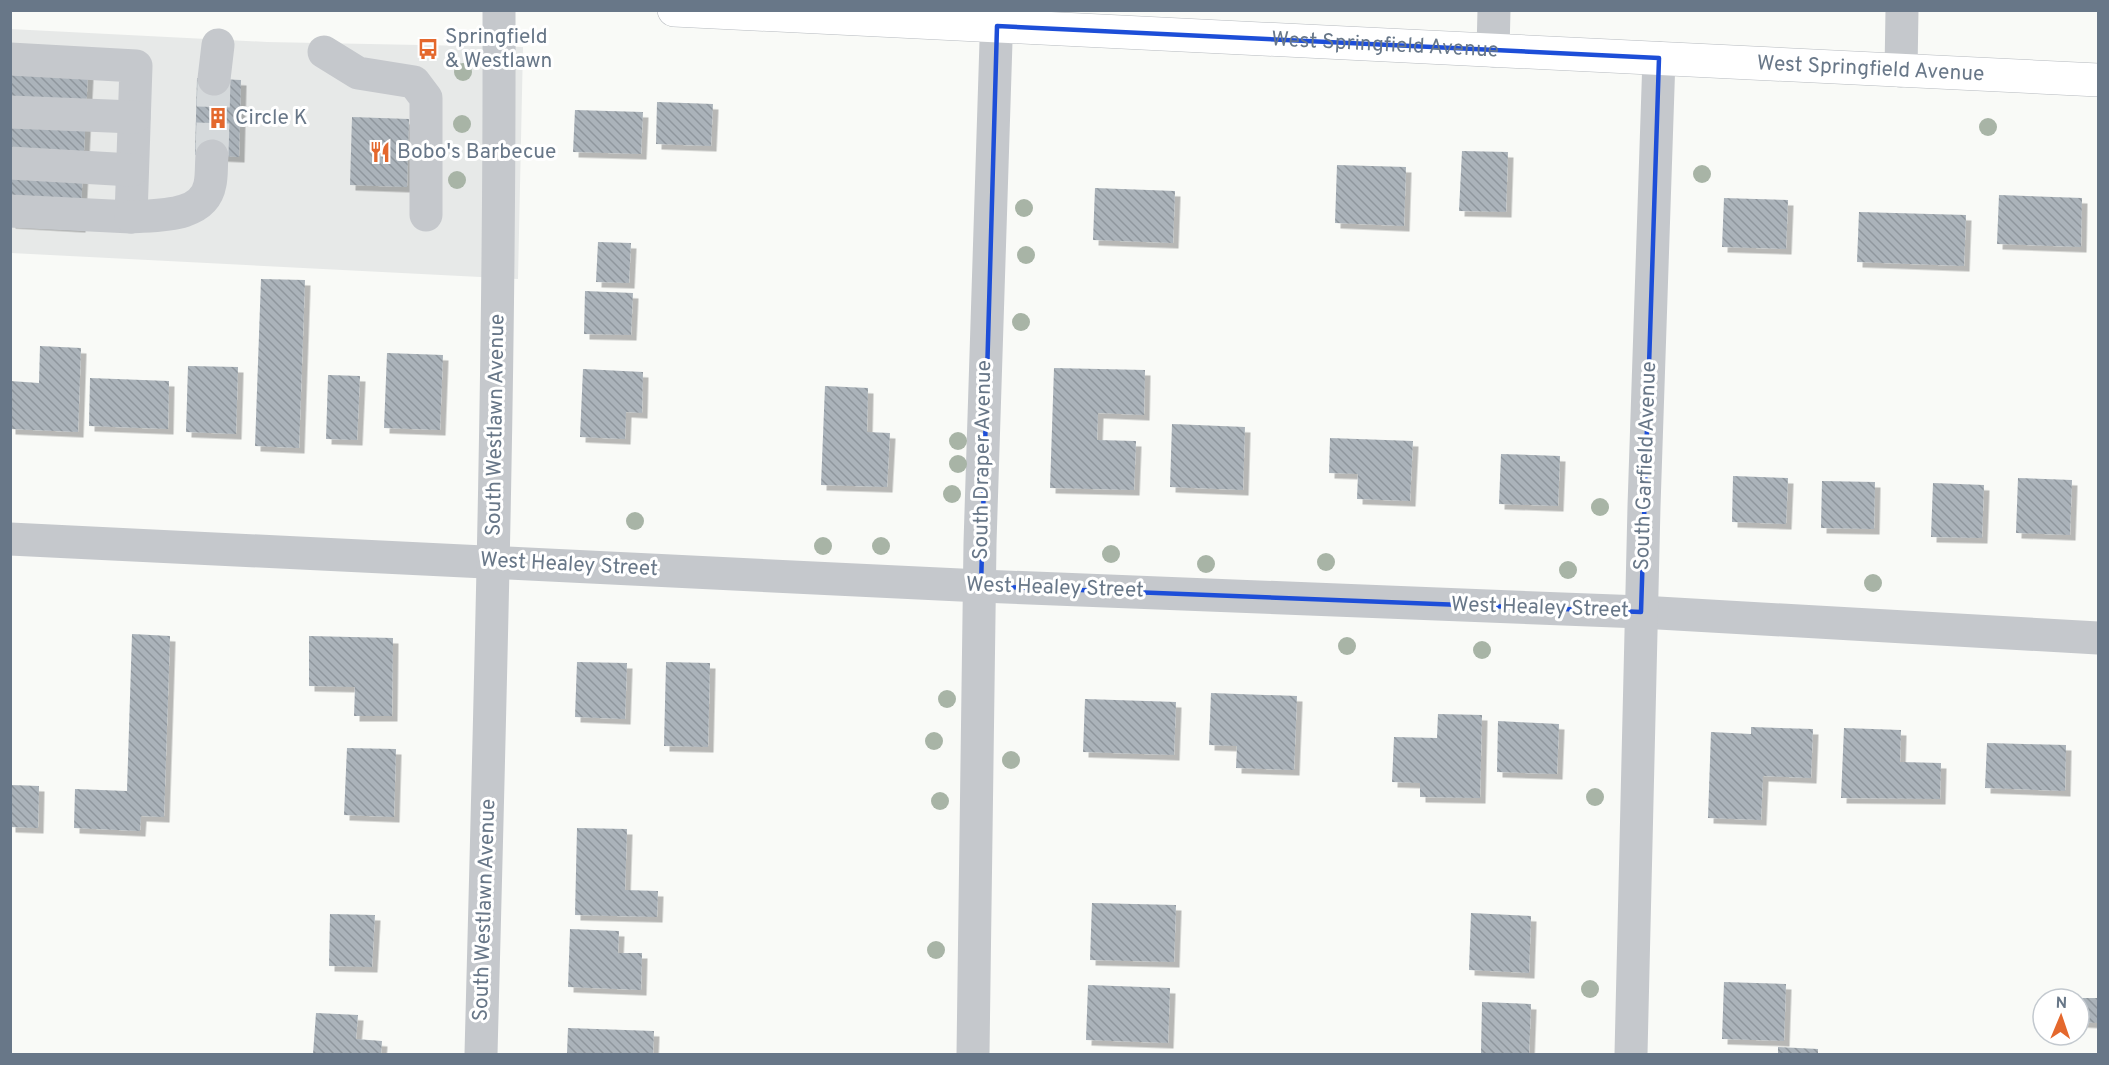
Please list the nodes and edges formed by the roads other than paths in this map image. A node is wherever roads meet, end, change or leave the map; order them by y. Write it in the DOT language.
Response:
graph roads {
  1 [pos="499,10"];
  2 [pos="674,10"];
  3 [pos="1494,10"];
  4 [pos="1902,10"];
  5 [pos="997,18"];
  6 [pos="219,45"];
  7 [pos="1493,51"];
  8 [pos="324,52"];
  9 [pos="1659,58"];
  10 [pos="10,59"];
  11 [pos="1901,71"];
  12 [pos="214,79"];
  13 [pos="2098,80"];
  14 [pos="10,112"];
  15 [pos="134,117"];
  16 [pos="212,156"];
  17 [pos="10,163"];
  18 [pos="132,170"];
  19 [pos="10,211"];
  20 [pos="426,215"];
  21 [pos="131,217"];
  22 [pos="10,539"];
  23 [pos="494,561"];
  24 [pos="981,586"];
  25 [pos="1641,612"];
  26 [pos="2098,638"];
  27 [pos="481,1054"];
  28 [pos="973,1054"];
  29 [pos="1631,1054"];
  1 -- 23 [label="street, South Westlawn Avenue"];
  2 -- 5 [label="main road, West Springfield Avenue"];
  3 -- 7 [label="street"];
  4 -- 11 [label="street"];
  5 -- 7 [label="main road, West Springfield Avenue"];
  5 -- 24 [label="street, South Draper Avenue"];
  6 -- 12 [label="street"];
  7 -- 9 [label="main road, West Springfield Avenue"];
  8 -- 20 [label="street"];
  9 -- 11 [label="main road, West Springfield Avenue"];
  9 -- 25 [label="street, South Garfield Avenue"];
  10 -- 15 [label="street"];
  11 -- 13 [label="main road, West Springfield Avenue"];
  14 -- 15 [label="street"];
  15 -- 18 [label="street"];
  16 -- 21 [label="street"];
  17 -- 18 [label="street"];
  18 -- 21 [label="street"];
  19 -- 21 [label="street"];
  22 -- 23 [label="street, West Healey Street"];
  23 -- 24 [label="street, West Healey Street"];
  23 -- 27 [label="street, South Westlawn Avenue"];
  24 -- 25 [label="street, West Healey Street"];
  24 -- 28 [label="street, South Draper Avenue"];
  25 -- 26 [label="street, West Healey Street"];
  25 -- 29 [label="street, South Garfield Avenue"];
}
